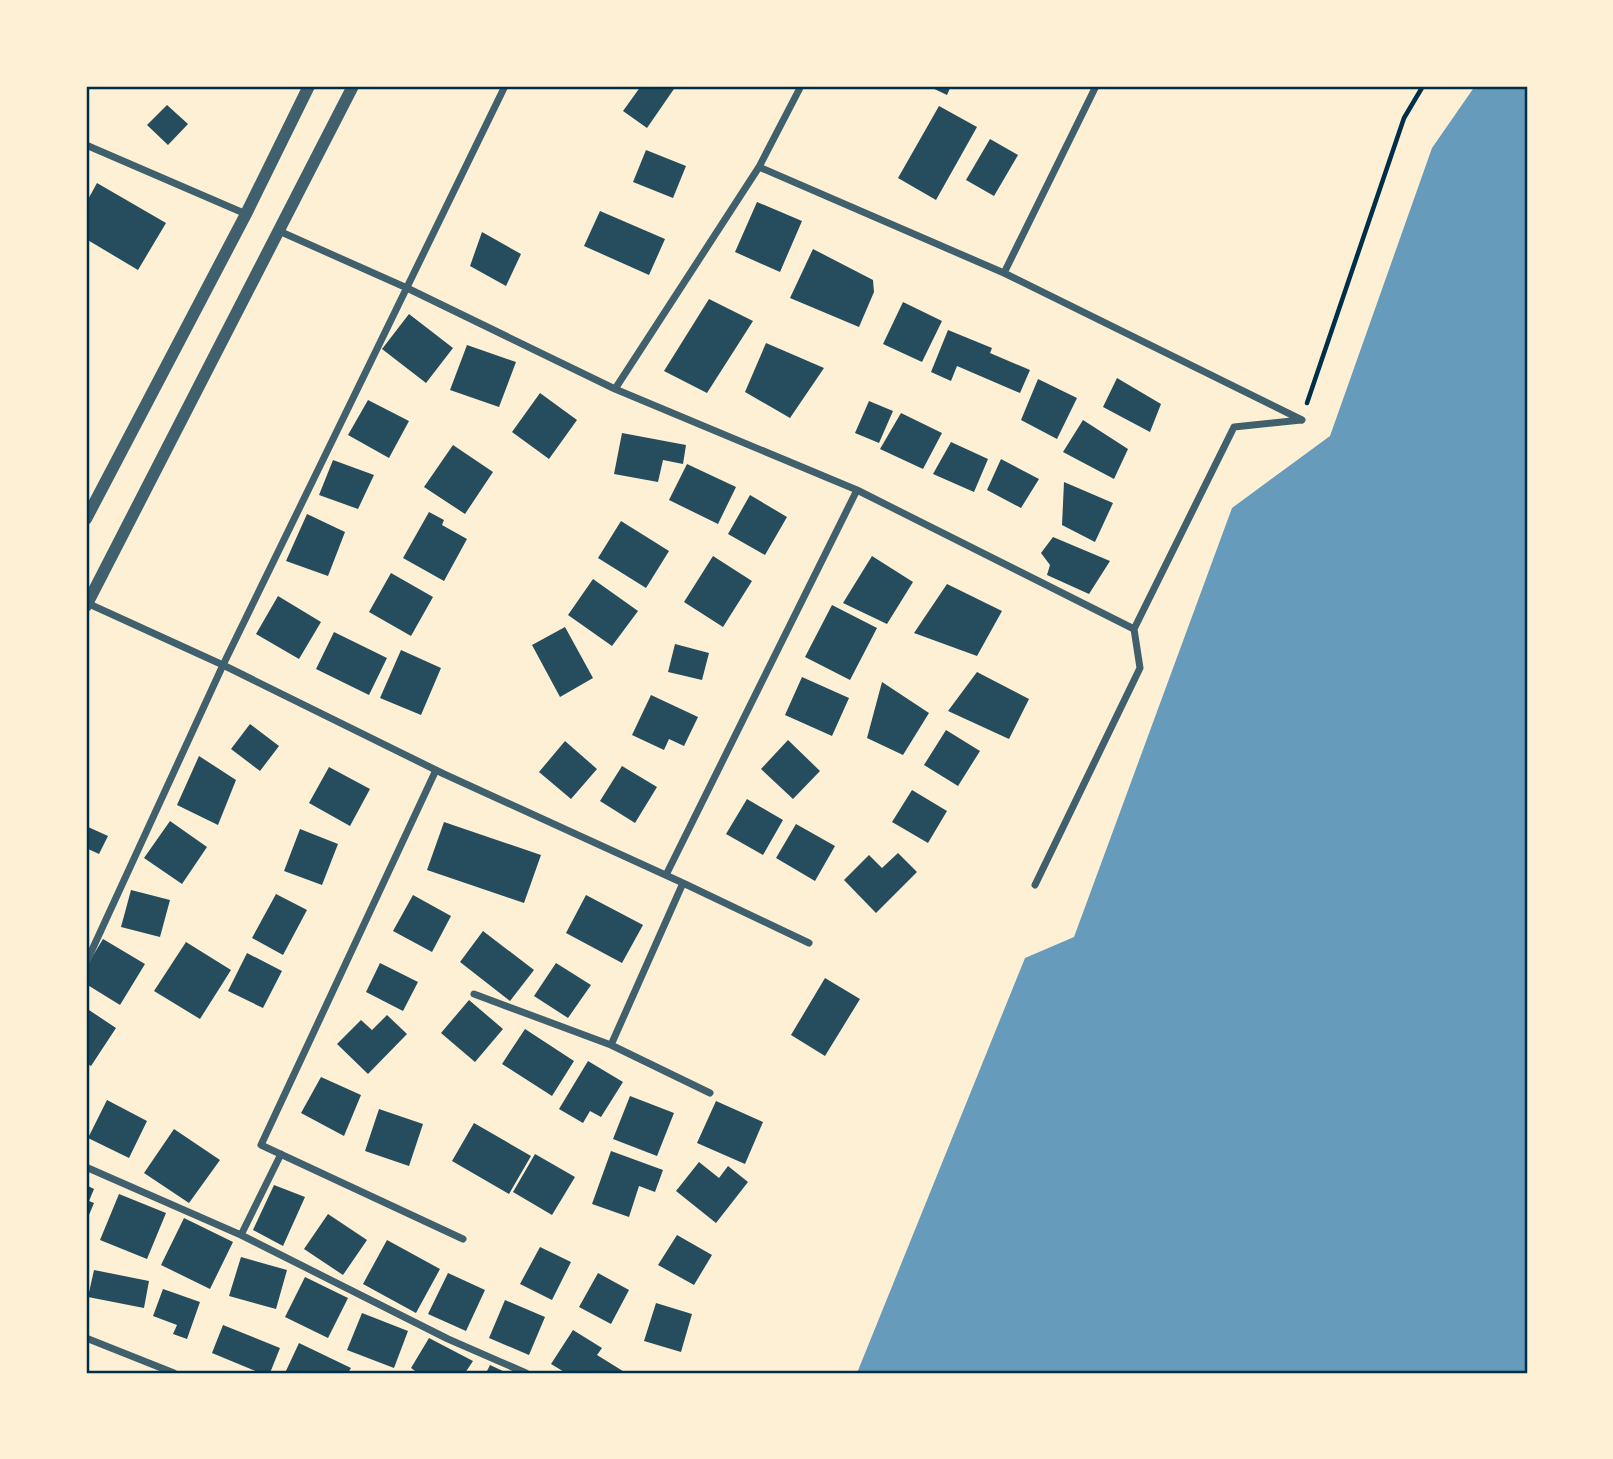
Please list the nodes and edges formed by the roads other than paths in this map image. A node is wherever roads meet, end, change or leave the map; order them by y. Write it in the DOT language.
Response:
graph roads {
  1 [pos="309,86"];
  2 [pos="352,86"];
  3 [pos="505,86"];
  4 [pos="802,86"];
  5 [pos="1096,86"];
  6 [pos="86,145"];
  7 [pos="759,167"];
  8 [pos="246,215"];
  9 [pos="279,231"];
  10 [pos="1004,273"];
  11 [pos="407,288"];
  12 [pos="615,389"];
  13 [pos="857,490"];
  14 [pos="86,519"];
  15 [pos="87,605"];
  16 [pos="1134,629"];
  17 [pos="223,665"];
  18 [pos="436,770"];
  19 [pos="666,875"];
  20 [pos="683,883"];
  21 [pos="1035,885"];
  22 [pos="809,943"];
  23 [pos="86,963"];
  24 [pos="474,994"];
  25 [pos="611,1045"];
  26 [pos="710,1093"];
  27 [pos="281,1154"];
  28 [pos="88,1168"];
  29 [pos="241,1235"];
  30 [pos="463,1239"];
  31 [pos="86,1338"];
  32 [pos="174,1373"];
  33 [pos="526,1373"];
  1 -- 8 [label="street"];
  2 -- 9 [label="street"];
  3 -- 11 [label="street"];
  4 -- 7 [label="street"];
  5 -- 10 [label="street"];
  6 -- 8 [label="street"];
  7 -- 10 [label="street"];
  7 -- 12 [label="street"];
  8 -- 14 [label="street"];
  9 -- 11 [label="street"];
  9 -- 15 [label="street"];
  10 -- 16 [label="street"];
  11 -- 12 [label="street"];
  11 -- 17 [label="street"];
  12 -- 13 [label="street"];
  13 -- 16 [label="street"];
  13 -- 19 [label="street"];
  15 -- 17 [label="street"];
  16 -- 21 [label="street"];
  17 -- 18 [label="street"];
  17 -- 23 [label="street"];
  18 -- 19 [label="street"];
  18 -- 27 [label="street"];
  19 -- 20 [label="street"];
  20 -- 22 [label="street"];
  20 -- 25 [label="street"];
  24 -- 25 [label="street"];
  25 -- 26 [label="street"];
  27 -- 29 [label="street"];
  27 -- 30 [label="street"];
  28 -- 29 [label="street"];
  29 -- 33 [label="street"];
  31 -- 32 [label="street"];
}
